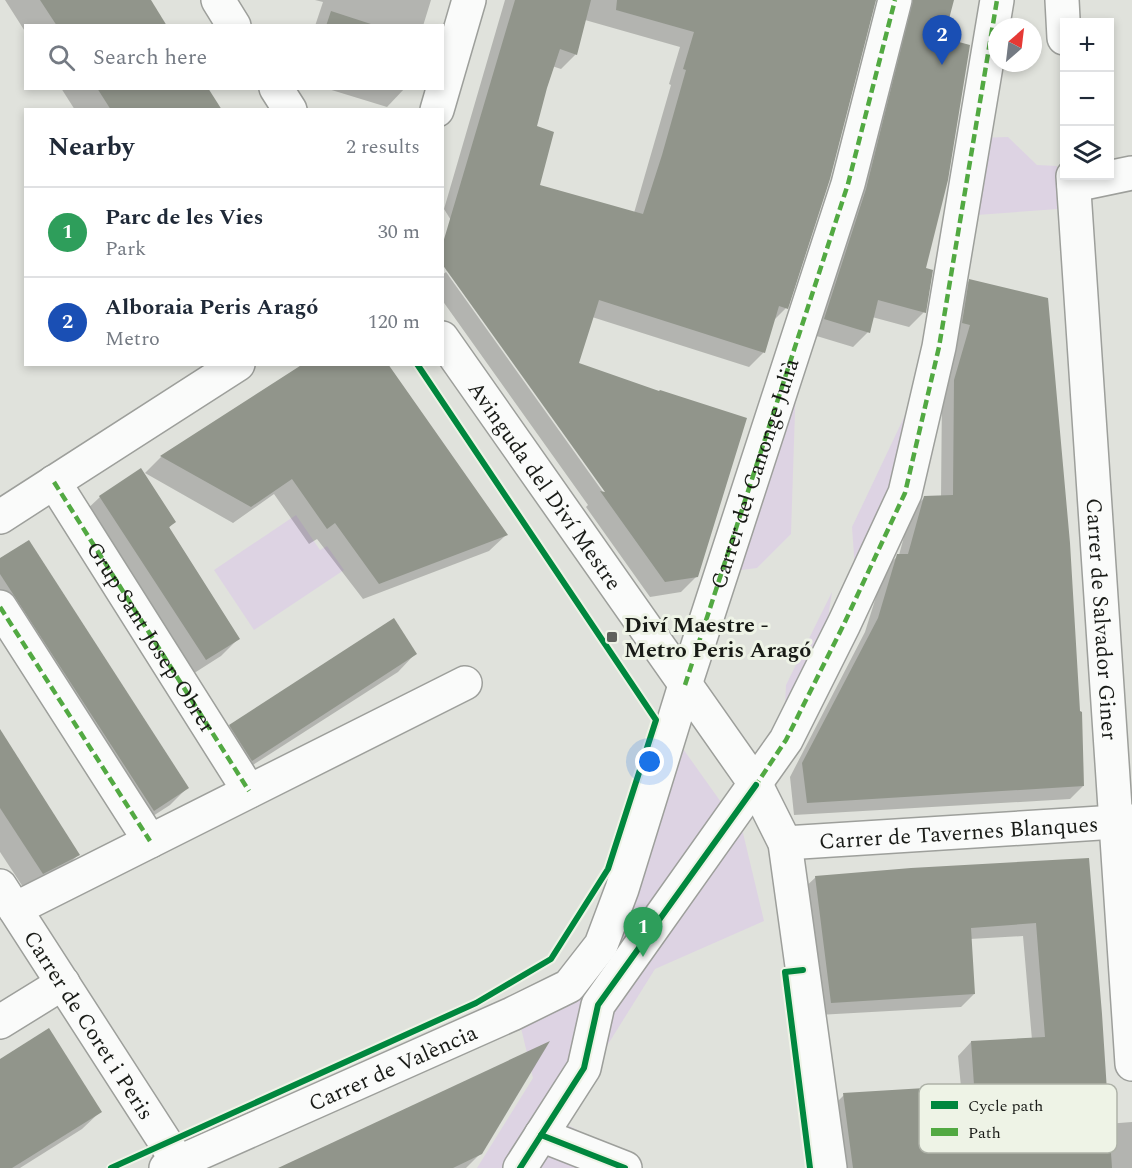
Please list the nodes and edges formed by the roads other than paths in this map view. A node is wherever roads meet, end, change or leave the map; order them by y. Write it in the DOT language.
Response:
graph roads {
  1 [pos="218,0"];
  2 [pos="469,0"];
  3 [pos="895,0"];
  4 [pos="996,0"];
  5 [pos="1062,0"];
  6 [pos="1063,18"];
  7 [pos="233,24"];
  8 [pos="444,86"];
  9 [pos="277,90"];
  10 [pos="443,90"];
  11 [pos="289,108"];
  12 [pos="438,108"];
  13 [pos="1132,173"];
  14 [pos="1114,175"];
  15 [pos="1074,180"];
  16 [pos="444,341"];
  17 [pos="235,366"];
  18 [pos="54,483"];
  19 [pos="0,518"];
  20 [pos="0,607"];
  21 [pos="465,682"];
  22 [pos="685,685"];
  23 [pos="756,785"];
  24 [pos="249,791"];
  25 [pos="1124,821"];
  26 [pos="150,841"];
  27 [pos="785,843"];
  28 [pos="7,898"];
  29 [pos="601,945"];
  30 [pos="63,983"];
  31 [pos="0,1022"];
  32 [pos="1132,1064"];
  33 [pos="541,1135"];
  34 [pos="172,1165"];
  35 [pos="520,1168"];
  36 [pos="625,1168"];
  37 [pos="830,1168"];
  1 -- 7 [label="street"];
  2 -- 8 [label="street"];
  3 -- 22 [label="street, Carrer del Canonge Julià"];
  4 -- 23 [label="street"];
  5 -- 6 [label="street"];
  9 -- 11 [label="street"];
  10 -- 12 [label="street"];
  13 -- 14 [label="street"];
  15 -- 25 [label="street, Carrer de Salvador Giner"];
  16 -- 22 [label="street, Avinguda del Diví Mestre"];
  17 -- 18 [label="street"];
  18 -- 19 [label="street"];
  18 -- 24 [label="street, Grup Sant Josep Obrer"];
  20 -- 26 [label="street"];
  21 -- 24 [label="street"];
  22 -- 23 [label="street, Avinguda del Diví Mestre"];
  22 -- 29 [label="street, Carrer del Canonge Julià"];
  23 -- 27 [label="street, Avinguda del Diví Mestre"];
  23 -- 33 [label="street"];
  24 -- 26 [label="street"];
  25 -- 27 [label="street, Carrer de Tavernes Blanques"];
  25 -- 32 [label="street, Carrer de Salvador Giner"];
  26 -- 28 [label="street"];
  27 -- 37 [label="street, Avinguda del Diví Mestre"];
  28 -- 30 [label="street, Carrer de Coret i Peris"];
  29 -- 34 [label="street, Carrer de València"];
  30 -- 31 [label="street"];
  30 -- 34 [label="street, Carrer de Coret i Peris"];
  33 -- 35 [label="street"];
  33 -- 36 [label="street"];
}
